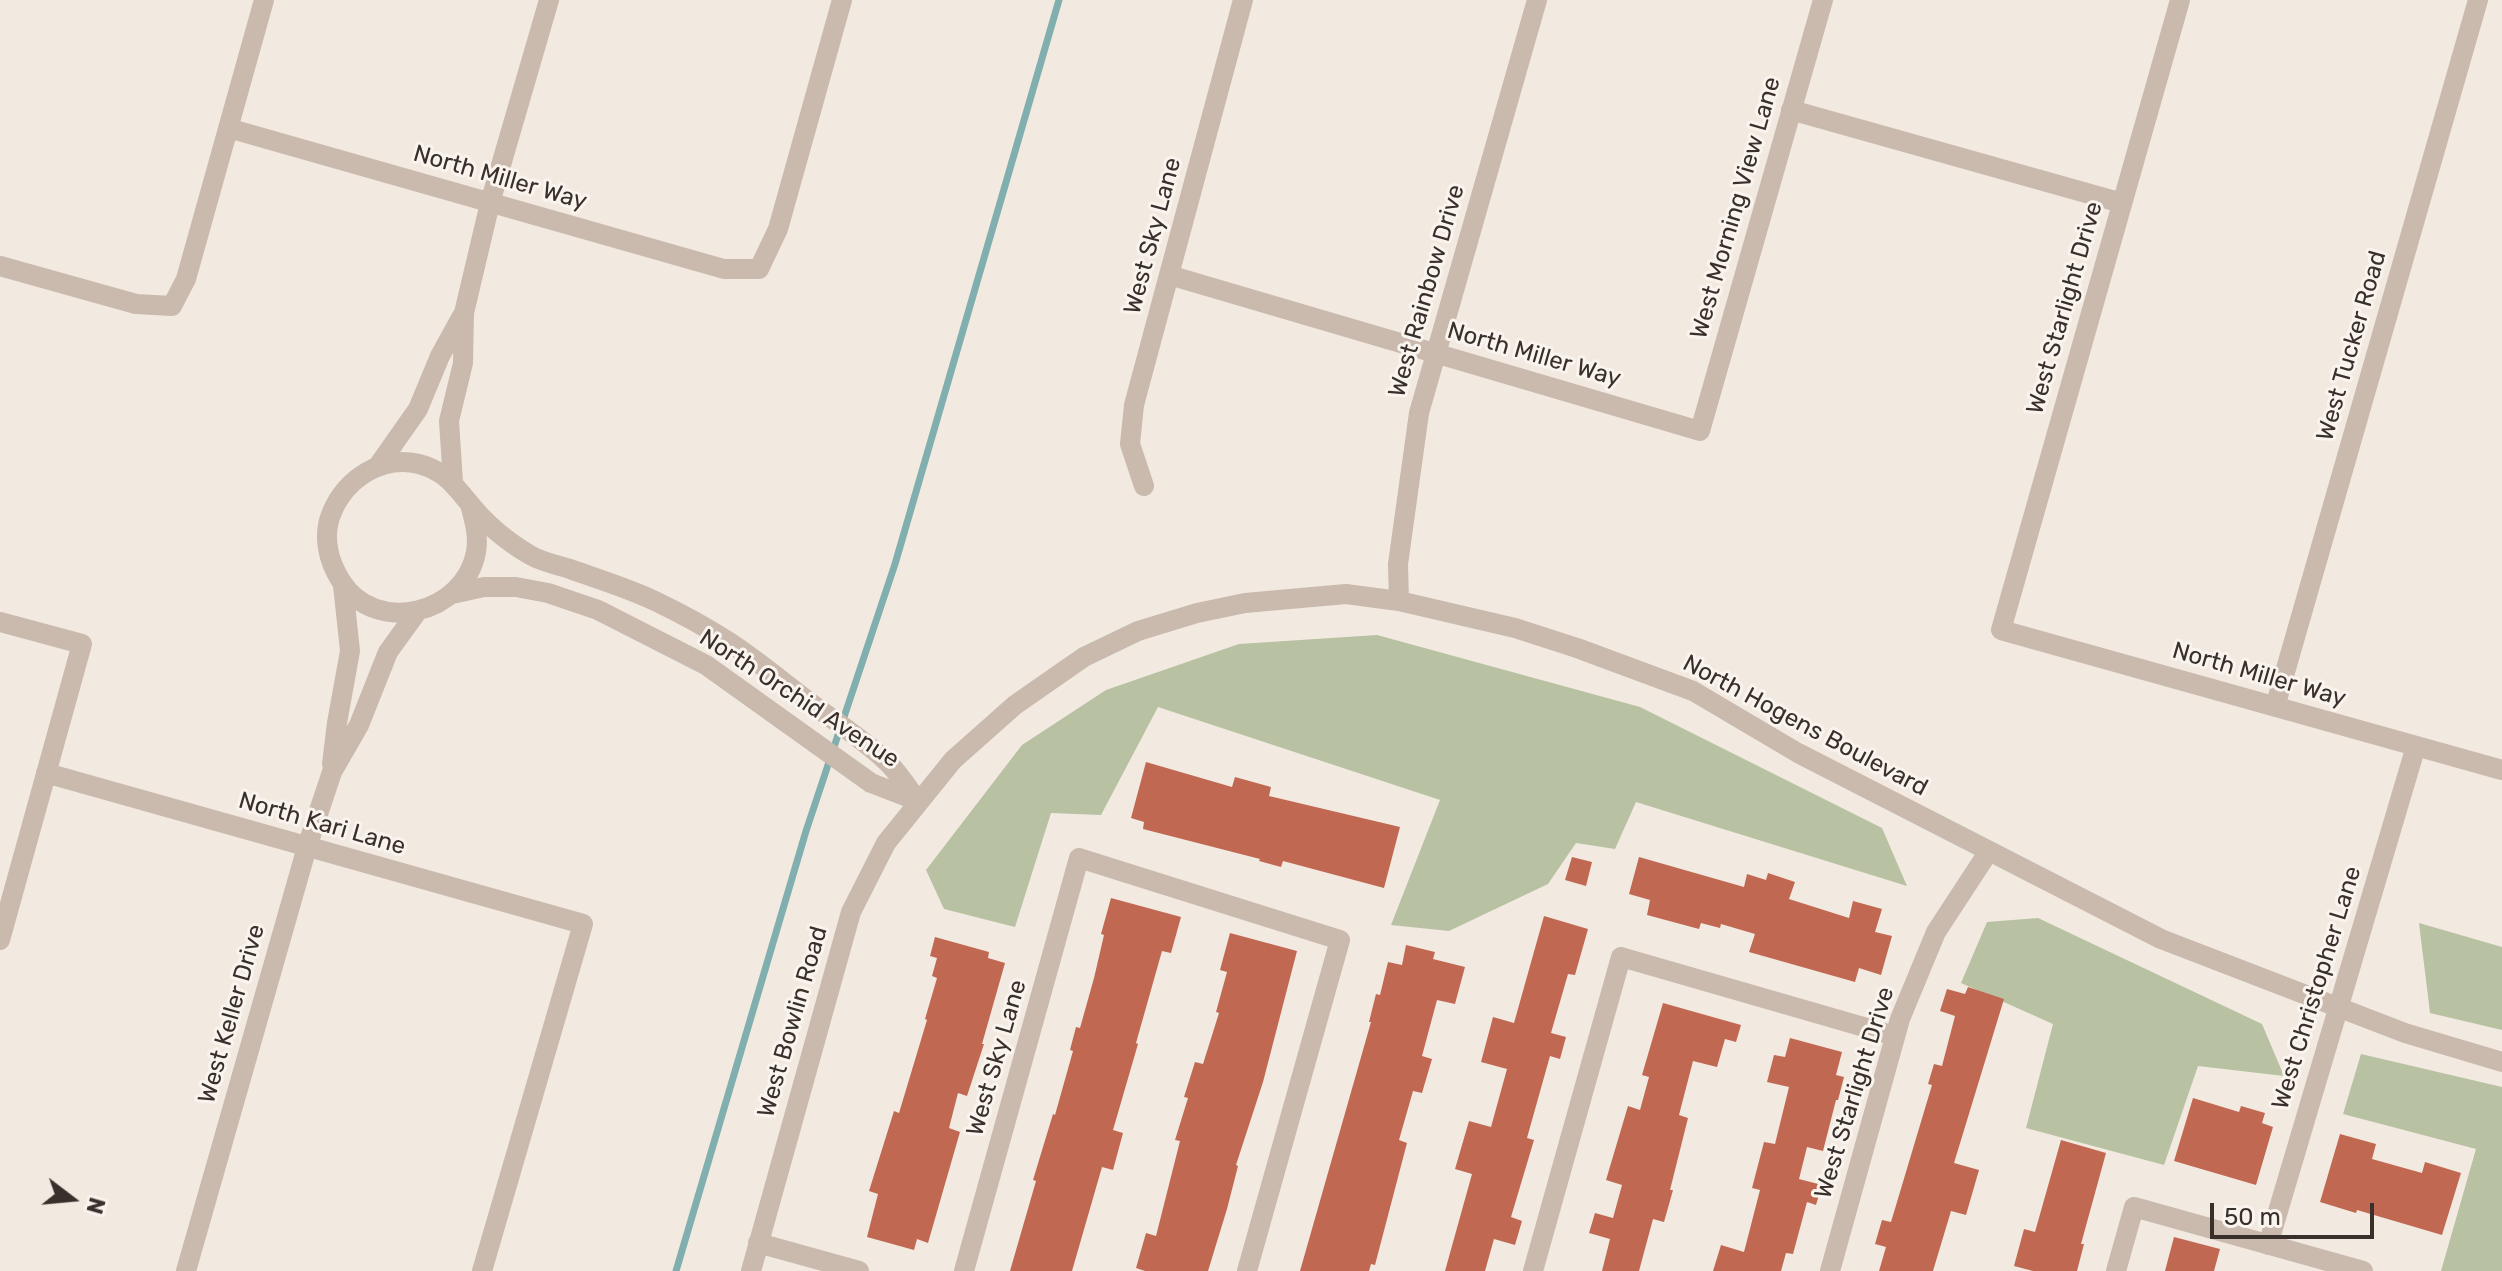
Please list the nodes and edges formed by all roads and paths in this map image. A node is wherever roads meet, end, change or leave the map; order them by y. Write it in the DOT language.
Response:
graph roads {
  1 [pos="264,0"];
  2 [pos="549,0"];
  3 [pos="842,0"];
  4 [pos="1243,0"];
  5 [pos="1537,0"];
  6 [pos="1823,0"];
  7 [pos="2180,0"];
  8 [pos="2478,0"];
  9 [pos="1791,110"];
  10 [pos="228,128"];
  11 [pos="490,203"];
  12 [pos="2122,203"];
  13 [pos="0,266"];
  14 [pos="1169,275"];
  15 [pos="464,313"];
  16 [pos="1436,354"];
  17 [pos="1700,431"];
  18 [pos="378,466"];
  19 [pos="453,482"];
  20 [pos="1144,486"];
  21 [pos="470,504"];
  22 [pos="343,585"];
  23 [pos="452,594"];
  24 [pos="1399,601"];
  25 [pos="417,612"];
  26 [pos="0,622"];
  27 [pos="2001,630"];
  28 [pos="2275,707"];
  29 [pos="2416,746"];
  30 [pos="2502,770"];
  31 [pos="332,772"];
  32 [pos="46,773"];
  33 [pos="918,801"];
  34 [pos="307,847"];
  35 [pos="1989,851"];
  36 [pos="0,940"];
  37 [pos="2339,1007"];
  38 [pos="1895,1036"];
  39 [pos="2502,1062"];
  40 [pos="758,1243"];
  41 [pos="2268,1245"];
  42 [pos="186,1271"];
  43 [pos="482,1271"];
  44 [pos="751,1271"];
  45 [pos="859,1271"];
  46 [pos="964,1271"];
  47 [pos="1247,1271"];
  48 [pos="1533,1271"];
  49 [pos="1830,1271"];
  50 [pos="2116,1271"];
  51 [pos="2363,1271"];
  1 -- 10 [label="street"];
  2 -- 11 [label="street"];
  3 -- 11 [label="street, North Miller Way"];
  4 -- 14 [label="street, West Sky Lane"];
  5 -- 16 [label="street, West Rainbow Drive"];
  6 -- 9 [label="street, West Morning View Lane"];
  7 -- 12 [label="street, West Starlight Drive"];
  8 -- 28 [label="street, West Tucker Road"];
  9 -- 12 [label="street"];
  9 -- 17 [label="street, West Morning View Lane"];
  10 -- 11 [label="street, North Miller Way"];
  10 -- 13 [label="street"];
  11 -- 15 [label="street"];
  12 -- 27 [label="street, West Starlight Drive"];
  14 -- 16 [label="street, North Miller Way"];
  14 -- 20 [label="street, West Sky Lane"];
  15 -- 18 [label="street"];
  15 -- 19 [label="street"];
  16 -- 17 [label="street, North Miller Way"];
  16 -- 24 [label="street, West Rainbow Drive"];
  18 -- 19 [label="street"];
  18 -- 22 [label="street"];
  19 -- 21 [label="street"];
  21 -- 23 [label="street"];
  21 -- 33 [label="street, North Orchid Avenue"];
  22 -- 25 [label="street"];
  22 -- 31 [label="street, West Keller Drive"];
  23 -- 25 [label="street"];
  23 -- 33 [label="street, North Orchid Avenue"];
  24 -- 33 [label="street, North Hogens Boulevard"];
  24 -- 35 [label="street, North Hogens Boulevard"];
  25 -- 31 [label="street, West Keller Drive"];
  26 -- 32 [label="street"];
  27 -- 28 [label="street, North Miller Way"];
  28 -- 29 [label="street, North Miller Way"];
  29 -- 30 [label="street, North Miller Way"];
  29 -- 37 [label="street, West Christopher Lane"];
  31 -- 34 [label="street, West Keller Drive"];
  32 -- 34 [label="street, North Kari Lane"];
  32 -- 36 [label="street"];
  33 -- 40 [label="street, West Bowlin Road"];
  34 -- 42 [label="street, West Keller Drive"];
  34 -- 43 [label="street, North Kari Lane"];
  35 -- 37 [label="street, North Hogens Boulevard"];
  35 -- 38 [label="street, West Starlight Drive"];
  37 -- 39 [label="street, North Hogens Boulevard"];
  37 -- 41 [label="street, West Christopher Lane"];
  38 -- 48 [label="street"];
  38 -- 49 [label="street, West Starlight Drive"];
  40 -- 44 [label="street, West Bowlin Road"];
  40 -- 45 [label="street"];
  41 -- 50 [label="street"];
  41 -- 51 [label="street"];
  46 -- 47 [label="street, West Sky Lane"];
}
